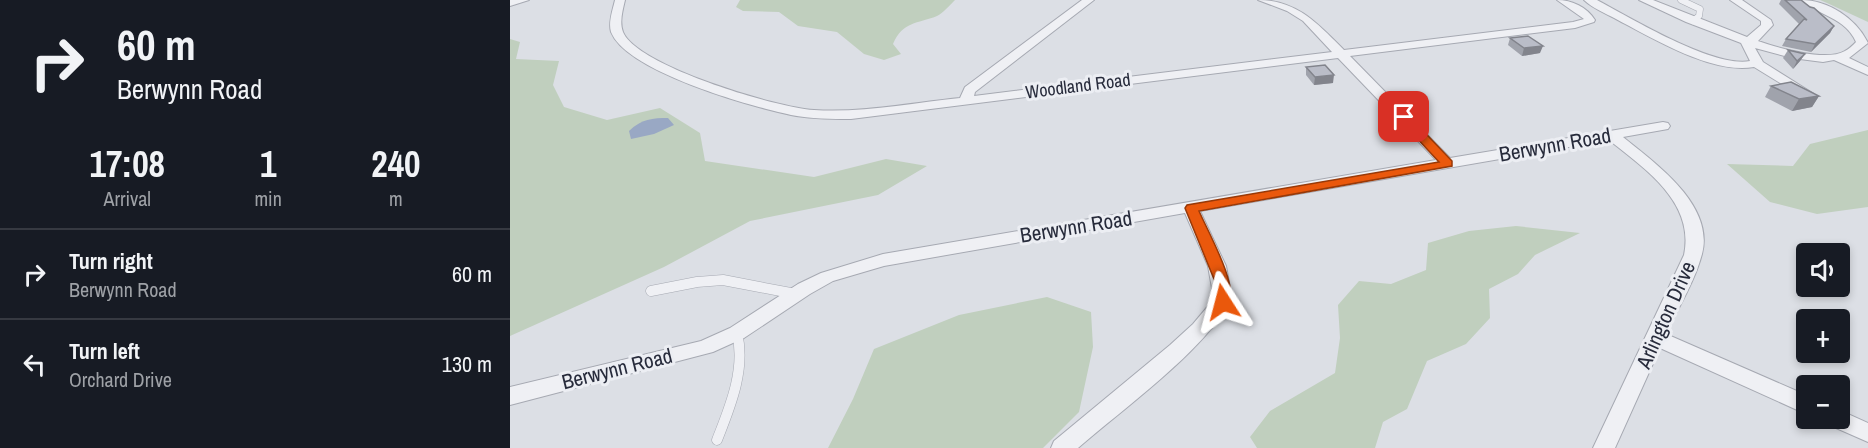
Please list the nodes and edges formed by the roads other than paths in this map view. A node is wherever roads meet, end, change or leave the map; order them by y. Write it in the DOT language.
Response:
graph roads {
  1 [pos="524,0"];
  2 [pos="620,0"];
  3 [pos="1089,0"];
  4 [pos="1263,0"];
  5 [pos="1562,0"];
  6 [pos="1589,0"];
  7 [pos="1644,0"];
  8 [pos="1681,0"];
  9 [pos="1735,0"];
  10 [pos="1806,0"];
  11 [pos="510,3"];
  12 [pos="1693,21"];
  13 [pos="1747,42"];
  14 [pos="1342,53"];
  15 [pos="1836,57"];
  16 [pos="1756,64"];
  17 [pos="1868,71"];
  18 [pos="1816,99"];
  19 [pos="964,102"];
  20 [pos="1663,126"];
  21 [pos="1613,136"];
  22 [pos="1448,164"];
  23 [pos="1191,208"];
  24 [pos="651,291"];
  25 [pos="797,294"];
  26 [pos="737,333"];
  27 [pos="1656,338"];
  28 [pos="510,396"];
  29 [pos="1796,401"];
  30 [pos="1850,425"];
  31 [pos="1868,433"];
  32 [pos="717,440"];
  33 [pos="1062,448"];
  34 [pos="1604,448"];
  1 -- 11 [label="street"];
  2 -- 19 [label="street, Woodland Road"];
  3 -- 19 [label="street"];
  4 -- 14 [label="street"];
  5 -- 14 [label="street, Woodland Road"];
  6 -- 16 [label="street"];
  7 -- 12 [label="street"];
  8 -- 12 [label="lane"];
  9 -- 13 [label="street"];
  10 -- 15 [label="street"];
  12 -- 13 [label="street"];
  13 -- 15 [label="street"];
  13 -- 16 [label="street"];
  14 -- 19 [label="street, Woodland Road"];
  14 -- 22 [label="street"];
  15 -- 17 [label="street"];
  16 -- 18 [label="street"];
  20 -- 21 [label="street, Berwynn Road"];
  21 -- 22 [label="street, Berwynn Road"];
  21 -- 27 [label="street, Arlington Drive"];
  22 -- 23 [label="street, Berwynn Road"];
  23 -- 25 [label="street, Berwynn Road"];
  23 -- 33 [label="street"];
  24 -- 25 [label="lane"];
  25 -- 26 [label="street, Berwynn Road"];
  26 -- 28 [label="street, Berwynn Road"];
  26 -- 32 [label="lane"];
  27 -- 29 [label="street"];
  27 -- 34 [label="street, Arlington Drive"];
  30 -- 31 [label="street"];
}
